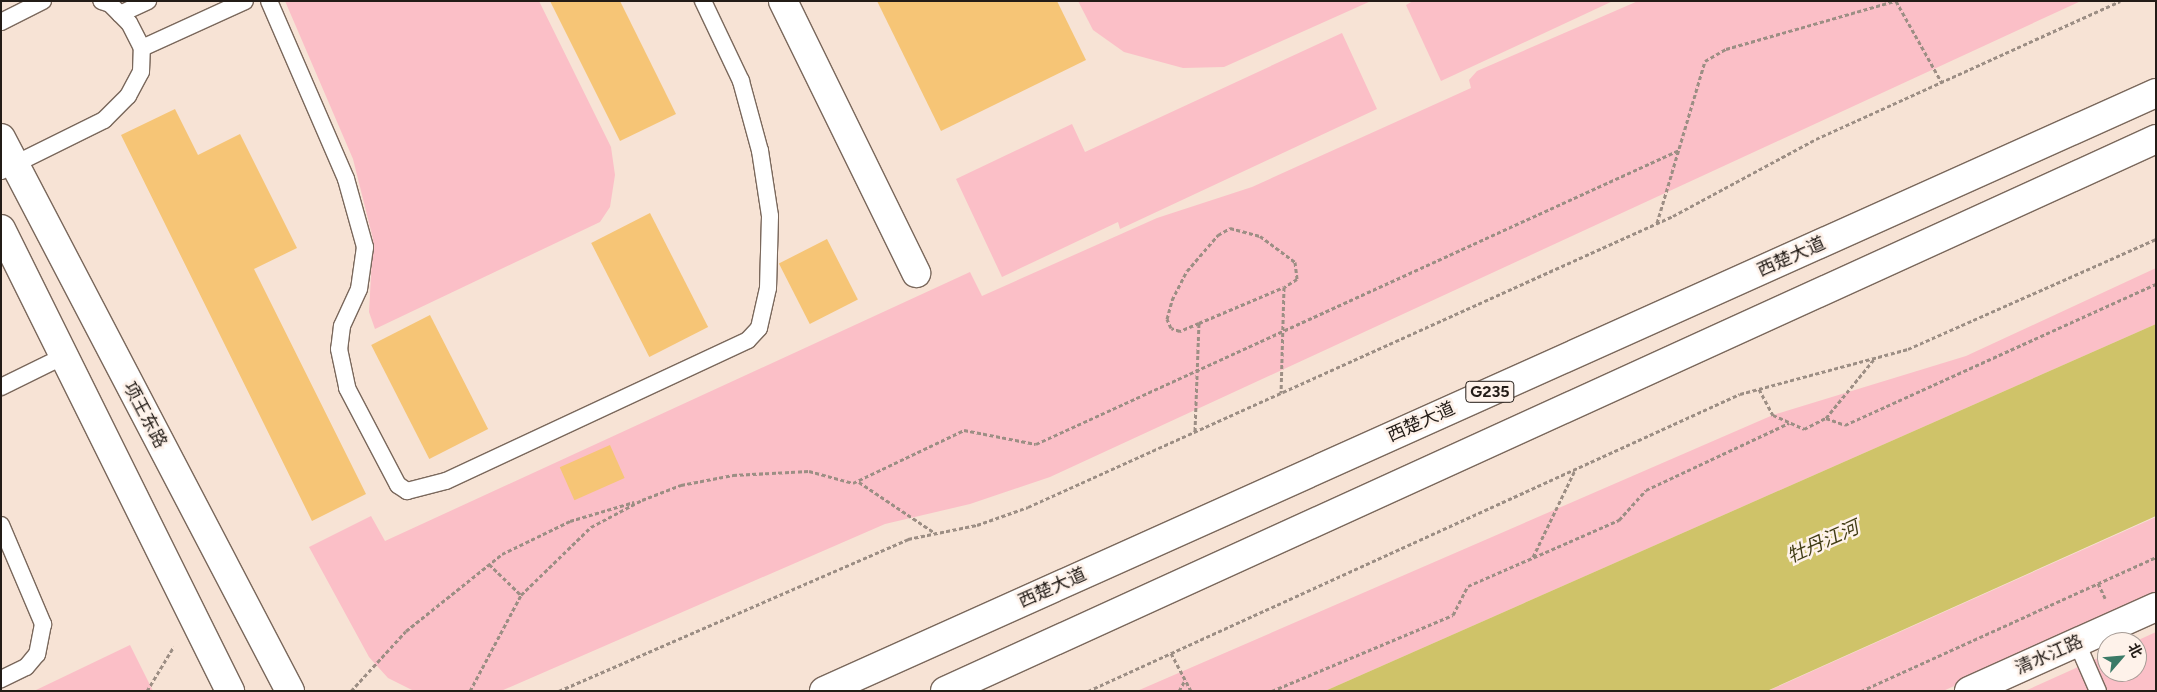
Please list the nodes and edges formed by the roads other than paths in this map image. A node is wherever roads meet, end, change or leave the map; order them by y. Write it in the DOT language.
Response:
graph roads {
  1 [pos="42,1"];
  2 [pos="101,1"];
  3 [pos="148,1"];
  4 [pos="245,1"];
  5 [pos="269,1"];
  6 [pos="703,1"];
  7 [pos="784,1"];
  8 [pos="120,14"];
  9 [pos="1,22"];
  10 [pos="142,48"];
  11 [pos="2156,93"];
  12 [pos="1,138"];
  13 [pos="2156,139"];
  14 [pos="8,168"];
  15 [pos="1,230"];
  16 [pos="916,273"];
  17 [pos="64,356"];
  18 [pos="1,387"];
  19 [pos="1,525"];
  20 [pos="2156,607"];
  21 [pos="2077,642"];
  22 [pos="1,679"];
  23 [pos="230,691"];
  24 [pos="290,691"];
  25 [pos="824,691"];
  26 [pos="945,691"];
  27 [pos="1969,691"];
  28 [pos="2098,691"];
  1 -- 9 [label="lane"];
  2 -- 8 [label="lane"];
  3 -- 8 [label="lane"];
  4 -- 10 [label="lane"];
  5 -- 6 [label="lane"];
  7 -- 16 [label="main road"];
  8 -- 10 [label="lane"];
  10 -- 14 [label="lane"];
  11 -- 25 [label="main road, 西楚大道 / G235"];
  12 -- 14 [label="main road, 项王东路"];
  13 -- 26 [label="main road, G235"];
  14 -- 24 [label="main road, 项王东路"];
  15 -- 17 [label="main road"];
  17 -- 18 [label="lane"];
  17 -- 23 [label="main road"];
  19 -- 22 [label="lane"];
  20 -- 21 [label="main road, 清水江路"];
  21 -- 27 [label="main road, 清水江路"];
  21 -- 28 [label="lane"];
}
